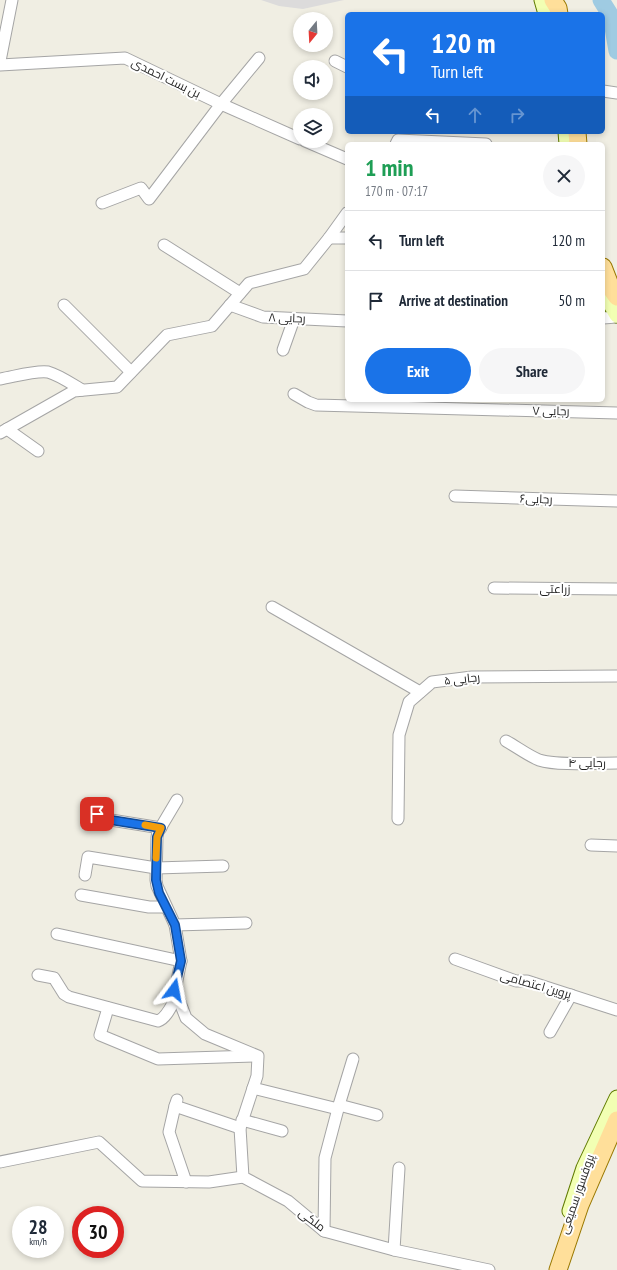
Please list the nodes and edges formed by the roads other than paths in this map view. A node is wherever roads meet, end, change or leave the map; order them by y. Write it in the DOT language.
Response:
graph roads {
  1 [pos="12,0"];
  2 [pos="542,0"];
  3 [pos="553,0"];
  4 [pos="545,12"];
  5 [pos="559,12"];
  6 [pos="260,58"];
  7 [pos="0,61"];
  8 [pos="335,61"];
  9 [pos="0,65"];
  10 [pos="345,66"];
  11 [pos="605,91"];
  12 [pos="617,93"];
  13 [pos="221,104"];
  14 [pos="293,136"];
  15 [pos="399,139"];
  16 [pos="451,142"];
  17 [pos="321,148"];
  18 [pos="345,158"];
  19 [pos="102,203"];
  20 [pos="345,216"];
  21 [pos="329,238"];
  22 [pos="345,238"];
  23 [pos="164,245"];
  24 [pos="605,272"];
  25 [pos="240,293"];
  26 [pos="605,295"];
  27 [pos="617,297"];
  28 [pos="64,304"];
  29 [pos="230,305"];
  30 [pos="617,316"];
  31 [pos="294,318"];
  32 [pos="605,318"];
  33 [pos="345,321"];
  34 [pos="283,350"];
  35 [pos="131,372"];
  36 [pos="0,379"];
  37 [pos="82,390"];
  38 [pos="294,394"];
  39 [pos="617,413"];
  40 [pos="3,431"];
  41 [pos="38,451"];
  42 [pos="455,496"];
  43 [pos="617,501"];
  44 [pos="494,588"];
  45 [pos="617,589"];
  46 [pos="272,607"];
  47 [pos="617,676"];
  48 [pos="420,692"];
  49 [pos="506,741"];
  50 [pos="617,763"];
  51 [pos="177,800"];
  52 [pos="89,809"];
  53 [pos="398,819"];
  54 [pos="161,828"];
  55 [pos="591,845"];
  56 [pos="617,846"];
  57 [pos="223,866"];
  58 [pos="156,868"];
  59 [pos="85,875"];
  60 [pos="81,895"];
  61 [pos="166,907"];
  62 [pos="246,923"];
  63 [pos="175,925"];
  64 [pos="57,934"];
  65 [pos="455,959"];
  66 [pos="181,961"];
  67 [pos="38,975"];
  68 [pos="571,995"];
  69 [pos="177,996"];
  70 [pos="108,1008"];
  71 [pos="617,1010"];
  72 [pos="550,1032"];
  73 [pos="258,1056"];
  74 [pos="353,1059"];
  75 [pos="253,1088"];
  76 [pos="617,1098"];
  77 [pos="338,1107"];
  78 [pos="377,1115"];
  79 [pos="617,1120"];
  80 [pos="241,1124"];
  81 [pos="282,1131"];
  82 [pos="0,1162"];
  83 [pos="399,1168"];
  84 [pos="243,1177"];
  85 [pos="186,1182"];
  86 [pos="324,1231"];
  87 [pos="394,1250"];
  88 [pos="489,1270"];
  89 [pos="551,1270"];
  90 [pos="558,1270"];
  1 -- 7 [label="street"];
  2 -- 4 [label="main road"];
  3 -- 5 [label="main road"];
  6 -- 13 [label="street"];
  8 -- 10 [label="street"];
  9 -- 13 [label="street, بن بست احمدی"];
  11 -- 12 [label="street"];
  13 -- 14 [label="street, بن بست احمدی"];
  13 -- 19 [label="street"];
  15 -- 16 [label="street"];
  17 -- 18 [label="street"];
  20 -- 21 [label="street"];
  21 -- 22 [label="street"];
  21 -- 25 [label="street"];
  23 -- 25 [label="street"];
  24 -- 27 [label="main road"];
  25 -- 29 [label="street"];
  26 -- 30 [label="main road"];
  28 -- 35 [label="street"];
  29 -- 31 [label="street, رجایی ۸"];
  29 -- 35 [label="street"];
  30 -- 32 [label="street"];
  31 -- 33 [label="street, رجایی ۸"];
  31 -- 34 [label="street"];
  35 -- 37 [label="street"];
  36 -- 37 [label="street"];
  37 -- 40 [label="street"];
  38 -- 39 [label="street, رجایی ۷"];
  40 -- 41 [label="street"];
  42 -- 43 [label="street, رجایی۶"];
  44 -- 45 [label="street, زراعتی"];
  46 -- 48 [label="street"];
  47 -- 48 [label="street, رجایی ۵"];
  48 -- 53 [label="street, رجایی ۵"];
  49 -- 50 [label="street, رجایی ۴"];
  51 -- 54 [label="street"];
  52 -- 54 [label="street"];
  54 -- 58 [label="street"];
  55 -- 56 [label="street"];
  57 -- 58 [label="street"];
  58 -- 59 [label="street"];
  58 -- 61 [label="street"];
  60 -- 61 [label="street"];
  61 -- 63 [label="street"];
  62 -- 63 [label="street"];
  63 -- 66 [label="street"];
  64 -- 66 [label="street"];
  65 -- 68 [label="street, پروین اعتصامی"];
  66 -- 69 [label="street"];
  67 -- 70 [label="street"];
  68 -- 71 [label="street, پروین اعتصامی"];
  68 -- 72 [label="street"];
  69 -- 70 [label="street"];
  69 -- 73 [label="street"];
  70 -- 73 [label="street"];
  73 -- 75 [label="street"];
  74 -- 77 [label="street"];
  75 -- 77 [label="street"];
  75 -- 80 [label="street"];
  76 -- 89 [label="main road, پروفسور سمیعی"];
  77 -- 78 [label="street"];
  77 -- 86 [label="street"];
  79 -- 90 [label="main road, پروفسور سمیعی"];
  80 -- 81 [label="street"];
  80 -- 84 [label="street"];
  80 -- 85 [label="street"];
  82 -- 85 [label="street"];
  83 -- 87 [label="street"];
  84 -- 85 [label="street"];
  84 -- 86 [label="street, ملکی"];
  86 -- 87 [label="street, ملکی"];
  87 -- 88 [label="street, ملکی"];
}
